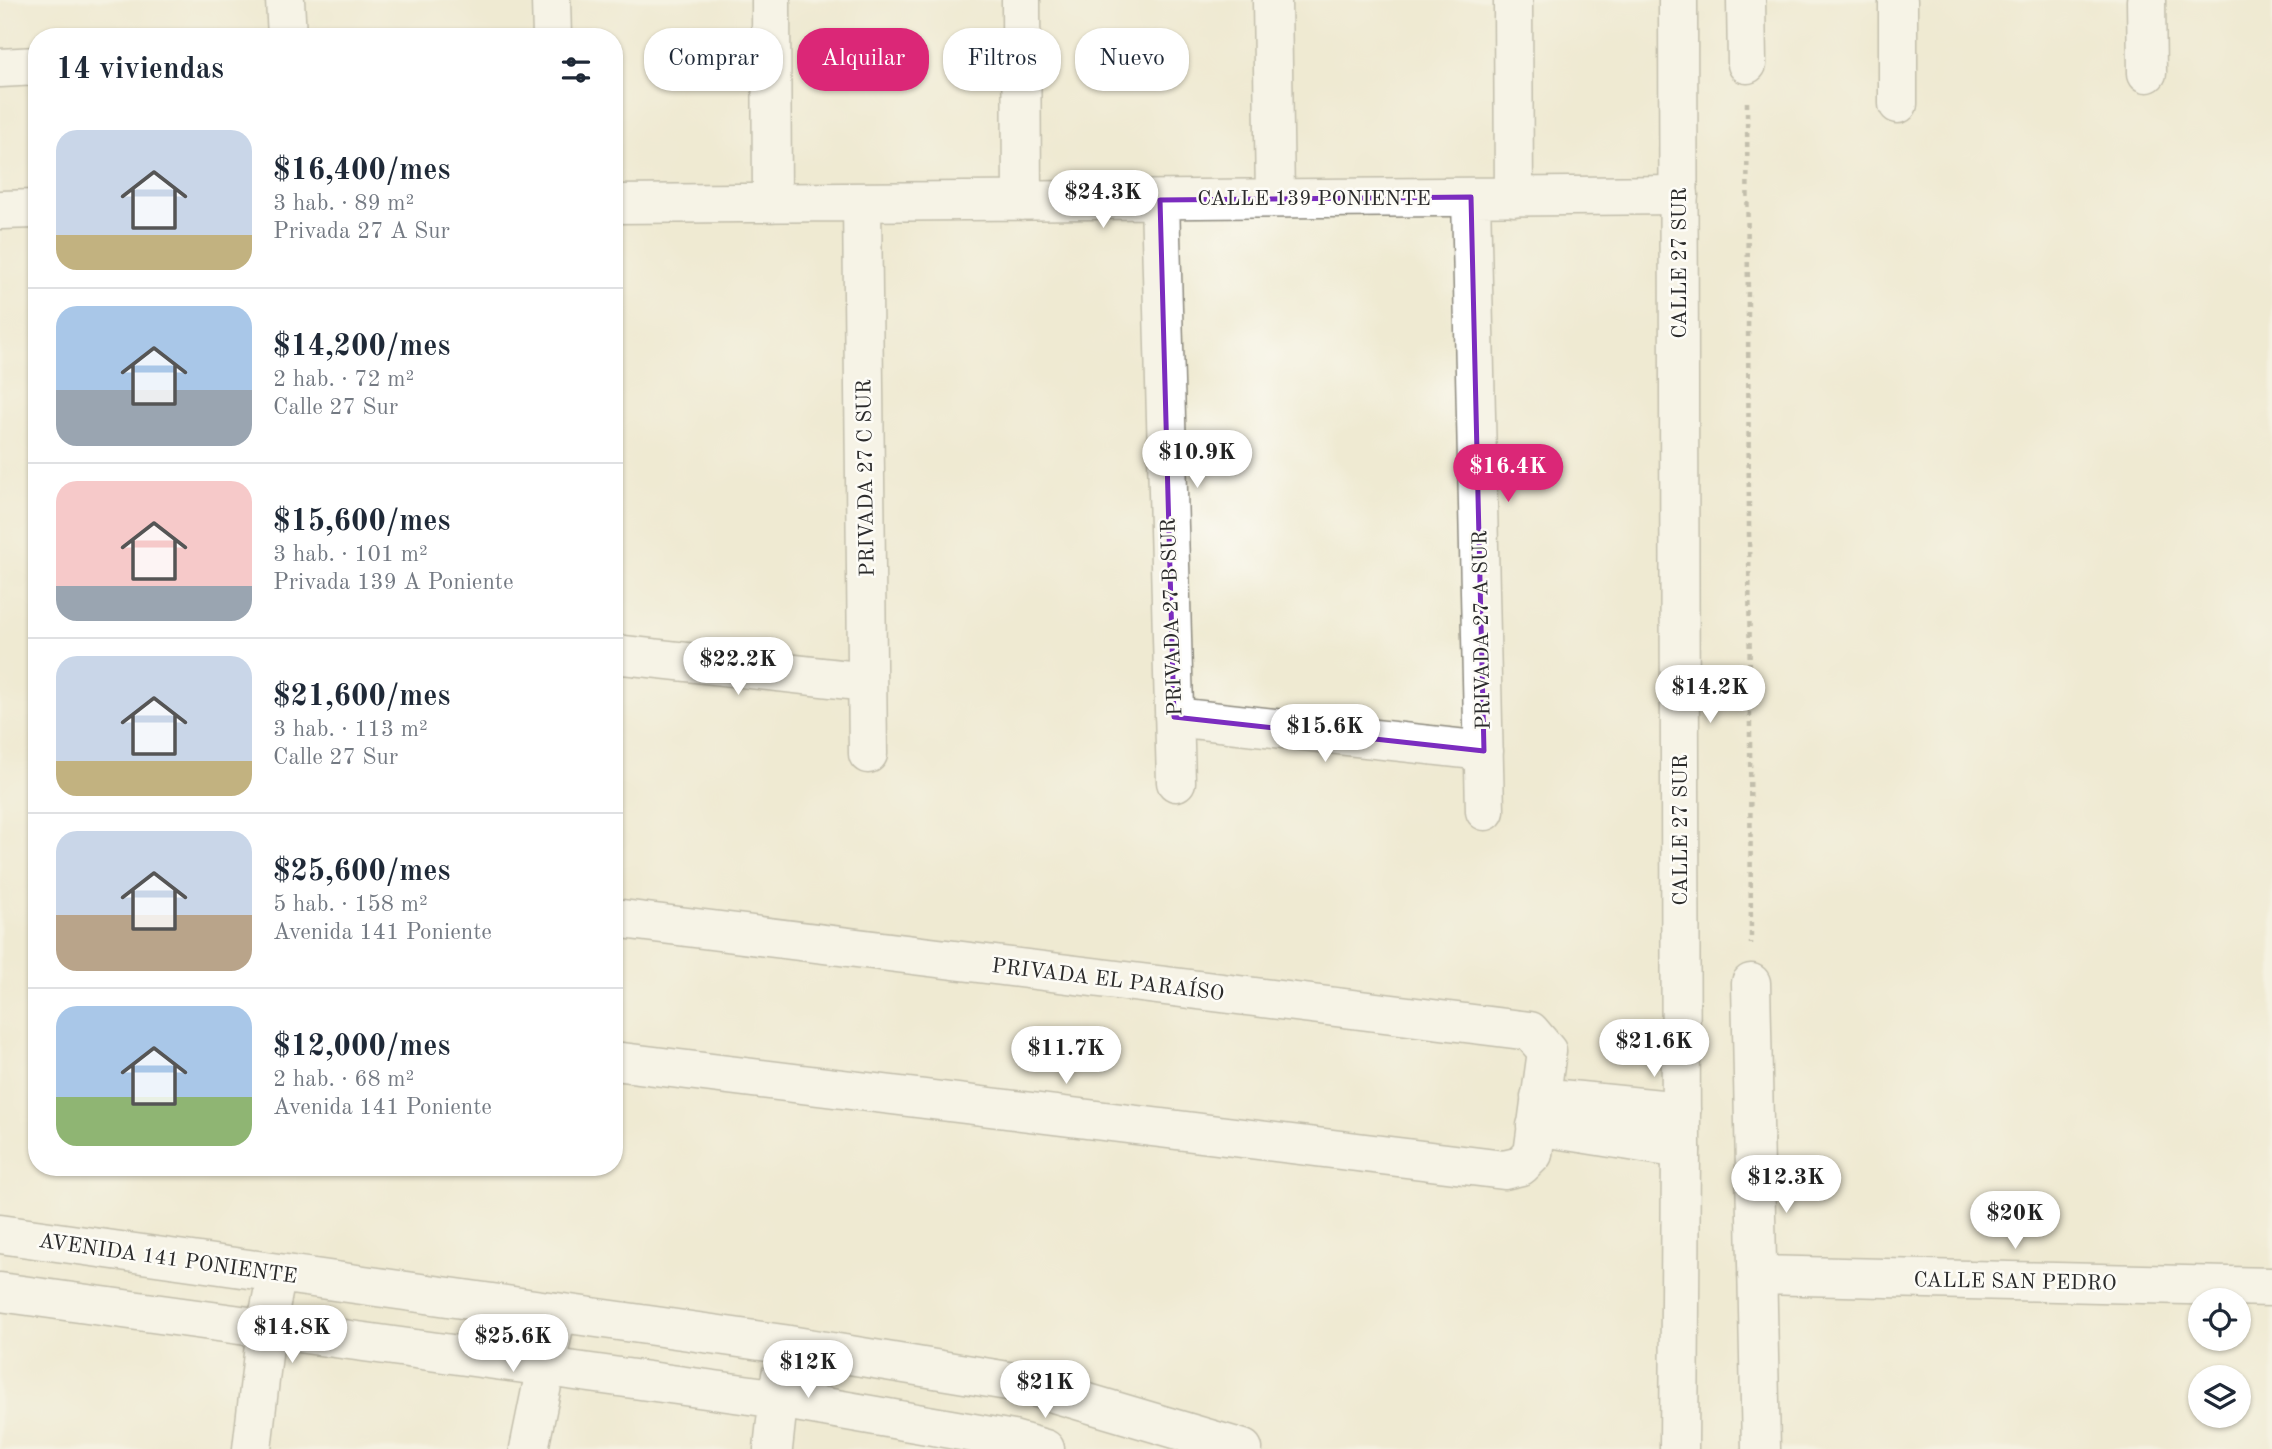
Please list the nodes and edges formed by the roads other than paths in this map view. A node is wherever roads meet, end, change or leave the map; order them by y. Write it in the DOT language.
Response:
graph roads {
  1 [pos="285,0"];
  2 [pos="551,0"];
  3 [pos="771,0"];
  4 [pos="1021,0"];
  5 [pos="1272,0"];
  6 [pos="1513,0"];
  7 [pos="1678,0"];
  8 [pos="1746,0"];
  9 [pos="1898,0"];
  10 [pos="2146,0"];
  11 [pos="287,28"];
  12 [pos="552,28"];
  13 [pos="1747,64"];
  14 [pos="28,66"];
  15 [pos="0,68"];
  16 [pos="2147,73"];
  17 [pos="1898,104"];
  18 [pos="1679,195"];
  19 [pos="1471,197"];
  20 [pos="1514,197"];
  21 [pos="1275,198"];
  22 [pos="1160,200"];
  23 [pos="1022,201"];
  24 [pos="862,202"];
  25 [pos="772,203"];
  26 [pos="623,204"];
  27 [pos="28,209"];
  28 [pos="0,210"];
  29 [pos="623,655"];
  30 [pos="867,682"];
  31 [pos="1174,717"];
  32 [pos="1484,751"];
  33 [pos="868,754"];
  34 [pos="1176,782"];
  35 [pos="1485,811"];
  36 [pos="623,919"];
  37 [pos="1751,983"];
  38 [pos="623,1062"];
  39 [pos="1538,1112"];
  40 [pos="1681,1130"];
  41 [pos="0,1234"];
  42 [pos="277,1273"];
  43 [pos="1757,1275"];
  44 [pos="2272,1287"];
  45 [pos="0,1292"];
  46 [pos="557,1312"];
  47 [pos="266,1328"];
  48 [pos="783,1345"];
  49 [pos="545,1367"];
  50 [pos="1020,1383"];
  51 [pos="779,1399"];
  52 [pos="1023,1446"];
  53 [pos="252,1449"];
  54 [pos="529,1449"];
  55 [pos="773,1449"];
  56 [pos="1243,1449"];
  57 [pos="1679,1449"];
  58 [pos="1761,1449"];
  1 -- 11 [label="street"];
  2 -- 12 [label="street"];
  3 -- 25 [label="street"];
  4 -- 23 [label="street"];
  5 -- 21 [label="street"];
  6 -- 20 [label="street"];
  7 -- 18 [label="street, CALLE 27 SUR"];
  8 -- 13 [label="street"];
  9 -- 17 [label="street"];
  10 -- 16 [label="street"];
  14 -- 15 [label="street"];
  18 -- 20 [label="street, CALLE 139 PONIENTE"];
  18 -- 40 [label="street, CALLE 27 SUR"];
  19 -- 20 [label="street, CALLE 139 PONIENTE"];
  19 -- 21 [label="street, CALLE 139 PONIENTE"];
  19 -- 32 [label="street, PRIVADA 27 A SUR"];
  21 -- 22 [label="street, CALLE 139 PONIENTE"];
  22 -- 23 [label="street, CALLE 139 PONIENTE"];
  22 -- 31 [label="street, PRIVADA 27 B SUR"];
  23 -- 24 [label="street, CALLE 139 PONIENTE"];
  24 -- 25 [label="street, CALLE 139 PONIENTE"];
  24 -- 30 [label="street, PRIVADA 27 C SUR"];
  25 -- 26 [label="street, CALLE 139 PONIENTE"];
  27 -- 28 [label="street"];
  29 -- 30 [label="street"];
  30 -- 33 [label="street, PRIVADA 27 C SUR"];
  31 -- 32 [label="street"];
  31 -- 34 [label="street, PRIVADA 27 B SUR"];
  32 -- 35 [label="street, PRIVADA 27 A SUR"];
  36 -- 39 [label="street, PRIVADA EL PARAÍSO"];
  37 -- 43 [label="street"];
  38 -- 39 [label="street, PRIVADA EL PARAÍSO"];
  39 -- 40 [label="street"];
  40 -- 57 [label="street, CALLE 27 SUR"];
  41 -- 42 [label="street, AVENIDA 141 PONIENTE"];
  42 -- 46 [label="street, AVENIDA 141 PONIENTE"];
  42 -- 47 [label="street"];
  43 -- 44 [label="street, CALLE SAN PEDRO"];
  43 -- 58 [label="street"];
  45 -- 47 [label="street"];
  46 -- 48 [label="street, AVENIDA 141 PONIENTE"];
  46 -- 49 [label="street"];
  47 -- 49 [label="street"];
  47 -- 53 [label="street"];
  48 -- 50 [label="street, AVENIDA 141 PONIENTE"];
  48 -- 51 [label="street"];
  49 -- 51 [label="street"];
  49 -- 54 [label="street"];
  50 -- 52 [label="street"];
  50 -- 56 [label="street, AVENIDA 141 PONIENTE"];
  51 -- 52 [label="street"];
  51 -- 55 [label="street"];
}
